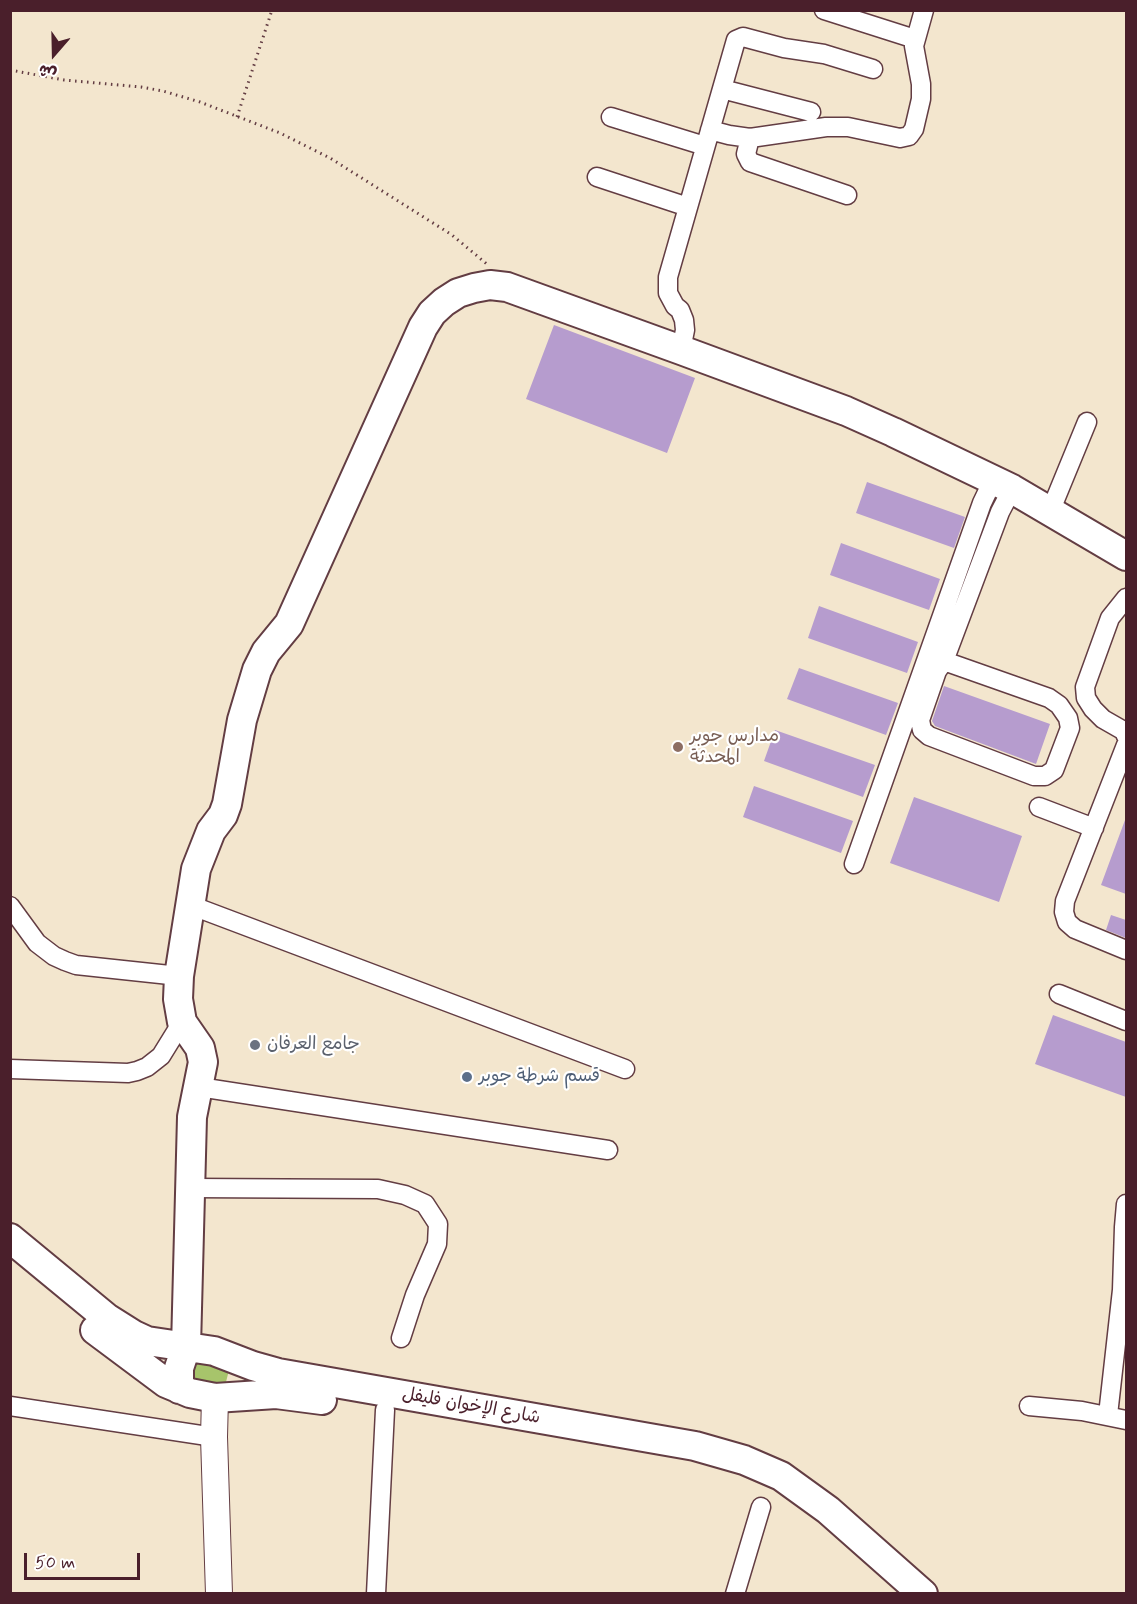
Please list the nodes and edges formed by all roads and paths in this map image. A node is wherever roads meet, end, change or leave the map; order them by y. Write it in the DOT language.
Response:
graph roads {
  1 [pos="272,10"];
  2 [pos="824,10"];
  3 [pos="924,10"];
  4 [pos="915,39"];
  5 [pos="873,69"];
  6 [pos="10,70"];
  7 [pos="723,89"];
  8 [pos="811,112"];
  9 [pos="237,117"];
  10 [pos="611,117"];
  11 [pos="708,138"];
  12 [pos="750,138"];
  13 [pos="597,177"];
  14 [pos="847,195"];
  15 [pos="688,207"];
  16 [pos="507,287"];
  17 [pos="681,350"];
  18 [pos="1087,422"];
  19 [pos="1003,484"];
  20 [pos="1050,512"];
  21 [pos="1126,556"];
  22 [pos="1126,598"];
  23 [pos="944,661"];
  24 [pos="1126,736"];
  25 [pos="1126,745"];
  26 [pos="1039,807"];
  27 [pos="1094,828"];
  28 [pos="854,864"];
  29 [pos="190,905"];
  30 [pos="10,906"];
  31 [pos="1126,950"];
  32 [pos="179,976"];
  33 [pos="1059,994"];
  34 [pos="1126,1021"];
  35 [pos="182,1022"];
  36 [pos="10,1069"];
  37 [pos="625,1069"];
  38 [pos="199,1087"];
  39 [pos="609,1150"];
  40 [pos="191,1188"];
  41 [pos="1126,1204"];
  42 [pos="10,1238"];
  43 [pos="10,1260"];
  44 [pos="401,1338"];
  45 [pos="186,1347"];
  46 [pos="241,1361"];
  47 [pos="179,1389"];
  48 [pos="222,1398"];
  49 [pos="10,1406"];
  50 [pos="1029,1406"];
  51 [pos="385,1410"];
  52 [pos="1108,1416"];
  53 [pos="496,1419"];
  54 [pos="1126,1420"];
  55 [pos="214,1437"];
  56 [pos="805,1503"];
  57 [pos="761,1507"];
  58 [pos="219,1593"];
  59 [pos="376,1593"];
  60 [pos="735,1593"];
  61 [pos="893,1593"];
  62 [pos="922,1593"];
  1 -- 9 [label="path"];
  2 -- 4 [label="street"];
  3 -- 4 [label="street"];
  4 -- 12 [label="street"];
  5 -- 7 [label="street"];
  6 -- 9 [label="path"];
  7 -- 8 [label="street"];
  7 -- 11 [label="street"];
  9 -- 16 [label="path"];
  10 -- 11 [label="street"];
  11 -- 12 [label="street"];
  11 -- 15 [label="street"];
  12 -- 14 [label="street"];
  13 -- 15 [label="street"];
  15 -- 17 [label="street"];
  16 -- 17 [label="main road"];
  16 -- 29 [label="main road"];
  17 -- 19 [label="main road"];
  18 -- 20 [label="street"];
  19 -- 20 [label="main road"];
  19 -- 23 [label="street"];
  19 -- 28 [label="street"];
  20 -- 21 [label="main road"];
  22 -- 24 [label="street"];
  23 -- 23 [label="street"];
  25 -- 27 [label="street"];
  26 -- 27 [label="street"];
  27 -- 31 [label="street"];
  29 -- 32 [label="main road"];
  29 -- 37 [label="street"];
  30 -- 32 [label="street"];
  32 -- 35 [label="main road"];
  33 -- 34 [label="street"];
  35 -- 36 [label="street"];
  35 -- 38 [label="main road"];
  38 -- 39 [label="street"];
  38 -- 40 [label="main road"];
  40 -- 44 [label="street"];
  40 -- 45 [label="main road"];
  41 -- 52 [label="street"];
  42 -- 45 [label="main road, شارع الإخوان فليفل"];
  43 -- 47 [label="main road, شارع الإخوان فليفل"];
  45 -- 46 [label="main road, شارع الإخوان فليفل"];
  45 -- 47 [label="main road"];
  46 -- 48 [label="main road"];
  46 -- 53 [label="main road, شارع الإخوان فليفل"];
  47 -- 48 [label="main road, شارع الإخوان فليفل"];
  48 -- 51 [label="main road, شارع الإخوان فليفل"];
  48 -- 55 [label="street"];
  49 -- 55 [label="street"];
  50 -- 52 [label="street"];
  51 -- 53 [label="main road, شارع الإخوان فليفل"];
  51 -- 59 [label="street"];
  52 -- 54 [label="street"];
  53 -- 56 [label="main road, شارع الإخوان فليفل"];
  55 -- 58 [label="street"];
  56 -- 61 [label="main road, شارع الإخوان فليفل"];
  56 -- 62 [label="main road, شارع الإخوان فليفل"];
  57 -- 60 [label="street"];
}
